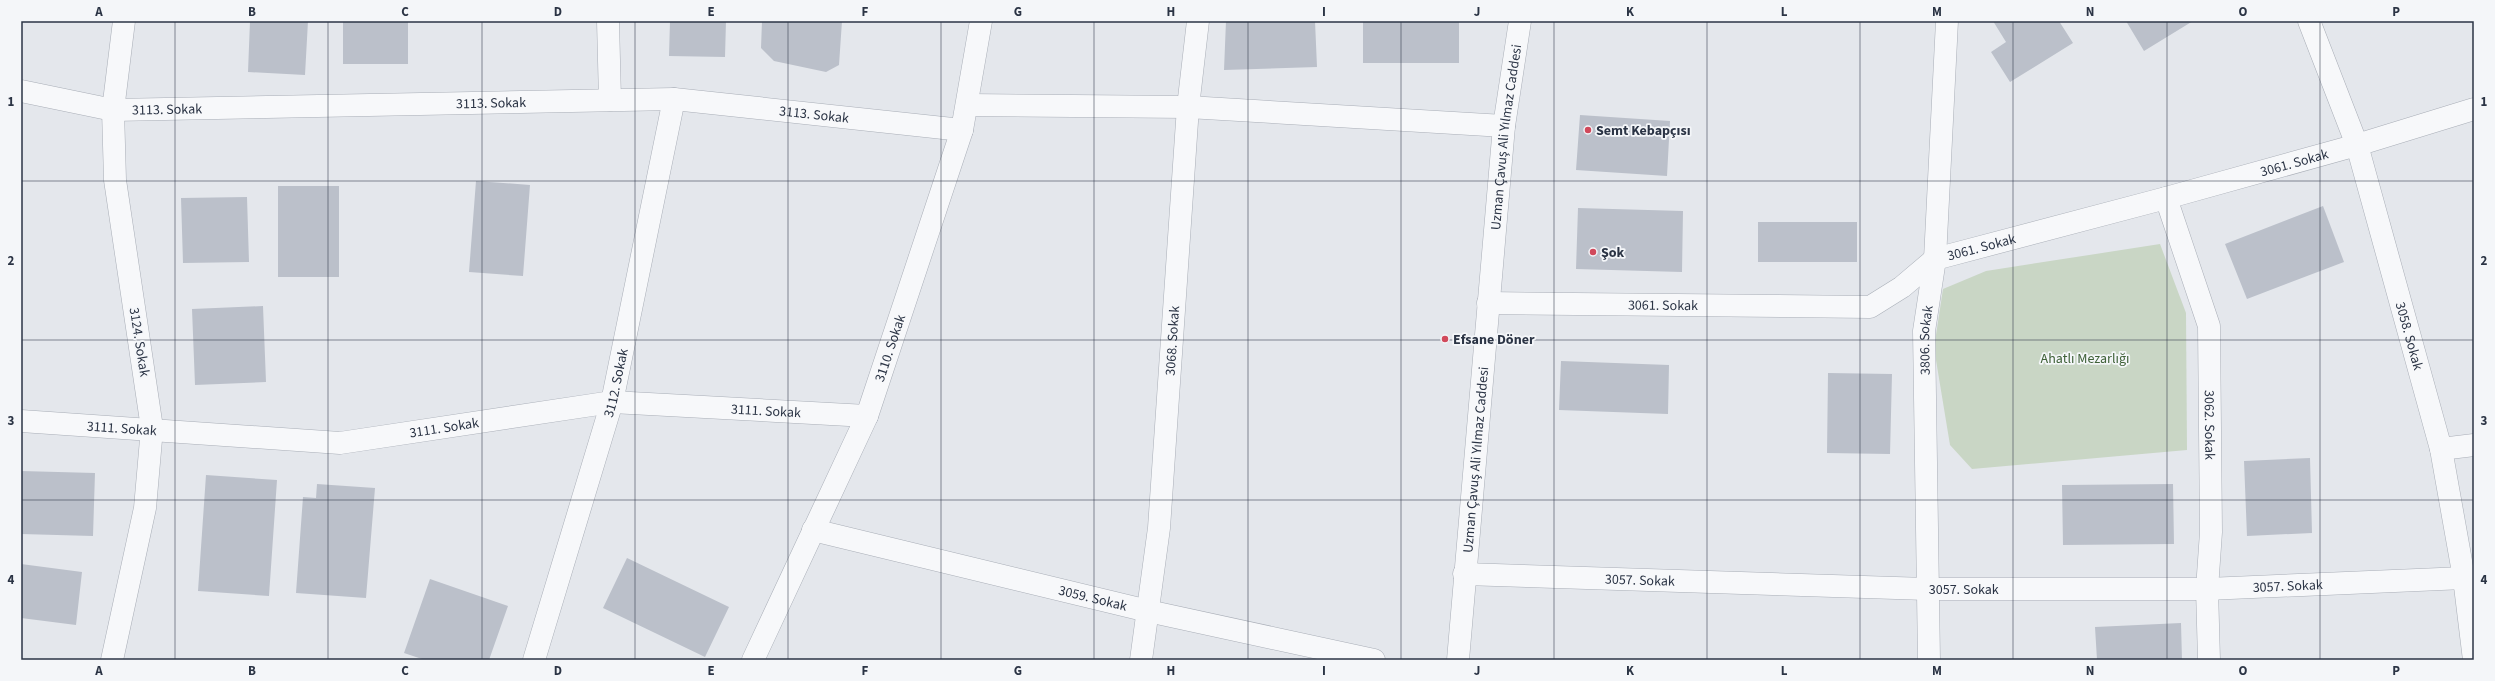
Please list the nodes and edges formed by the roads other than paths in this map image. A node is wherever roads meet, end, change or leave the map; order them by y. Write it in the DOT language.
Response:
graph roads {
  1 [pos="124,21"];
  2 [pos="608,21"];
  3 [pos="981,21"];
  4 [pos="1198,21"];
  5 [pos="1520,21"];
  6 [pos="1947,21"];
  7 [pos="2309,21"];
  8 [pos="21,91"];
  9 [pos="674,99"];
  10 [pos="610,100"];
  11 [pos="968,105"];
  12 [pos="1188,107"];
  13 [pos="2474,109"];
  14 [pos="113,110"];
  15 [pos="1504,126"];
  16 [pos="962,130"];
  17 [pos="2357,144"];
  18 [pos="2166,198"];
  19 [pos="1935,259"];
  20 [pos="1488,303"];
  21 [pos="612,402"];
  22 [pos="866,416"];
  23 [pos="21,421"];
  24 [pos="152,428"];
  25 [pos="2474,445"];
  26 [pos="2441,448"];
  27 [pos="813,530"];
  28 [pos="1464,574"];
  29 [pos="2464,578"];
  30 [pos="1927,588"];
  31 [pos="2207,589"];
  32 [pos="1148,611"];
  33 [pos="112,660"];
  34 [pos="534,660"];
  35 [pos="753,660"];
  36 [pos="1141,660"];
  37 [pos="1374,660"];
  38 [pos="1458,660"];
  39 [pos="1929,660"];
  40 [pos="2209,660"];
  41 [pos="2474,660"];
  1 -- 14 [label="street, 3124. Sokak"];
  2 -- 10 [label="street"];
  3 -- 11 [label="street, 3110. Sokak"];
  4 -- 12 [label="street, 3068. Sokak"];
  5 -- 15 [label="street, Uzman Çavuş Ali Yılmaz Caddesi"];
  6 -- 19 [label="street, 3806. Sokak"];
  7 -- 17 [label="street, 3058. Sokak"];
  8 -- 14 [label="street, 3113. Sokak"];
  9 -- 10 [label="street, 3113. Sokak"];
  9 -- 16 [label="street, 3113. Sokak"];
  9 -- 21 [label="street, 3112. Sokak"];
  10 -- 14 [label="street, 3113. Sokak"];
  11 -- 12 [label="street"];
  11 -- 16 [label="street, 3110. Sokak"];
  12 -- 15 [label="street"];
  12 -- 32 [label="street, 3068. Sokak"];
  13 -- 17 [label="street, 3061. Sokak"];
  14 -- 24 [label="street, 3124. Sokak"];
  15 -- 20 [label="street, Uzman Çavuş Ali Yılmaz Caddesi"];
  16 -- 22 [label="street, 3110. Sokak"];
  17 -- 18 [label="street, 3061. Sokak"];
  17 -- 26 [label="street, 3058. Sokak"];
  18 -- 19 [label="street, 3061. Sokak"];
  18 -- 31 [label="street, 3062. Sokak"];
  19 -- 20 [label="street, 3061. Sokak"];
  19 -- 30 [label="street, 3806. Sokak"];
  20 -- 28 [label="street, Uzman Çavuş Ali Yılmaz Caddesi"];
  21 -- 22 [label="street, 3111. Sokak"];
  21 -- 24 [label="street, 3111. Sokak"];
  21 -- 34 [label="street, 3112. Sokak"];
  22 -- 27 [label="street, 3110. Sokak"];
  23 -- 24 [label="street, 3111. Sokak"];
  24 -- 33 [label="street, 3124. Sokak"];
  25 -- 26 [label="street"];
  26 -- 29 [label="street, 3058. Sokak"];
  27 -- 32 [label="street, 3059. Sokak"];
  27 -- 35 [label="street, 3110. Sokak"];
  28 -- 30 [label="street, 3057. Sokak"];
  28 -- 38 [label="street, Uzman Çavuş Ali Yılmaz Caddesi"];
  29 -- 31 [label="street, 3057. Sokak"];
  29 -- 41 [label="street, 3058. Sokak"];
  30 -- 31 [label="street, 3057. Sokak"];
  30 -- 39 [label="street, 3806. Sokak"];
  31 -- 40 [label="street, 3062. Sokak"];
  32 -- 36 [label="street, 3068. Sokak"];
  32 -- 37 [label="street, 3059. Sokak"];
}
